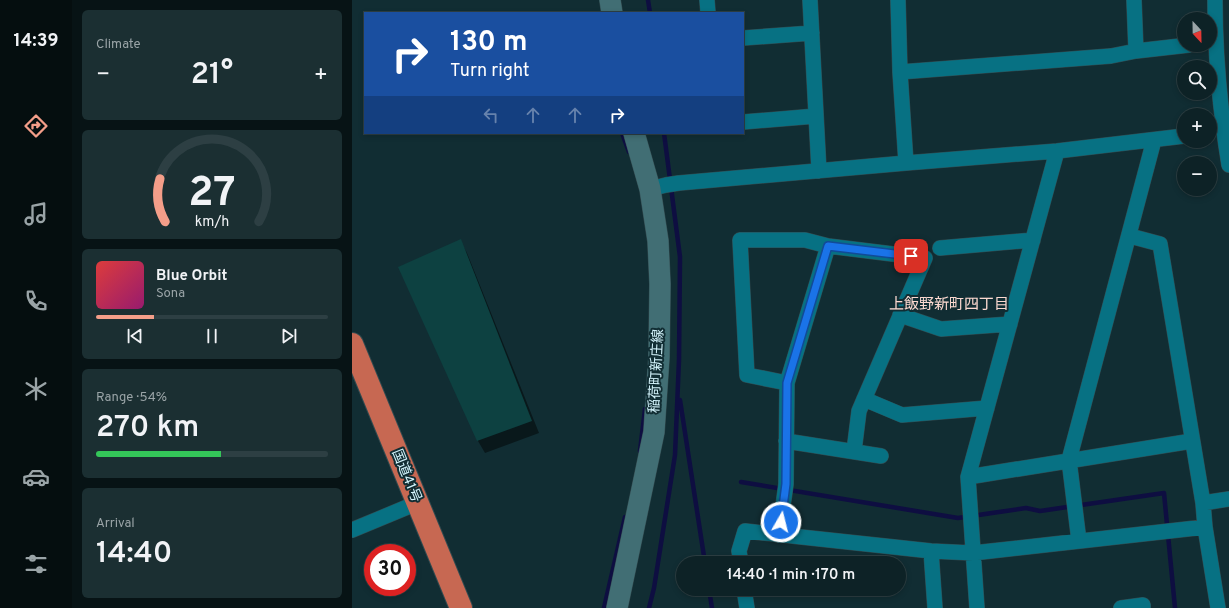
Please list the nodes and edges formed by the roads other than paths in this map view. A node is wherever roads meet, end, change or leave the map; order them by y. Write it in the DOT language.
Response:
graph roads {
  1 [pos="610,0"];
  2 [pos="707,0"];
  3 [pos="810,0"];
  4 [pos="898,0"];
  5 [pos="1134,0"];
  6 [pos="1215,0"];
  7 [pos="612,12"];
  8 [pos="708,12"];
  9 [pos="1214,12"];
  10 [pos="812,33"];
  11 [pos="744,38"];
  12 [pos="1177,46"];
  13 [pos="1136,51"];
  14 [pos="1213,52"];
  15 [pos="900,72"];
  16 [pos="816,116"];
  17 [pos="744,122"];
  18 [pos="1221,130"];
  19 [pos="635,134"];
  20 [pos="1177,137"];
  21 [pos="1154,140"];
  22 [pos="1057,152"];
  23 [pos="906,163"];
  24 [pos="1229,165"];
  25 [pos="819,171"];
  26 [pos="665,186"];
  27 [pos="1130,236"];
  28 [pos="1033,240"];
  29 [pos="828,246"];
  30 [pos="940,248"];
  31 [pos="900,315"];
  32 [pos="1010,324"];
  33 [pos="352,344"];
  34 [pos="787,383"];
  35 [pos="864,399"];
  36 [pos="987,408"];
  37 [pos="786,440"];
  38 [pos="1192,441"];
  39 [pos="854,451"];
  40 [pos="881,456"];
  41 [pos="1069,460"];
  42 [pos="968,477"];
  43 [pos="1229,498"];
  44 [pos="417,503"];
  45 [pos="1203,503"];
  46 [pos="1205,527"];
  47 [pos="352,530"];
  48 [pos="780,535"];
  49 [pos="1080,541"];
  50 [pos="931,551"];
  51 [pos="973,553"];
  52 [pos="740,556"];
  53 [pos="745,596"];
  54 [pos="461,608"];
  55 [pos="617,608"];
  56 [pos="747,608"];
  57 [pos="935,608"];
  58 [pos="977,608"];
  59 [pos="1121,608"];
  60 [pos="1143,608"];
  61 [pos="1218,608"];
  1 -- 7 [label="main road"];
  2 -- 8 [label="street"];
  3 -- 10 [label="street"];
  4 -- 15 [label="street"];
  5 -- 13 [label="street"];
  6 -- 9 [label="street"];
  10 -- 11 [label="street"];
  10 -- 16 [label="street"];
  12 -- 13 [label="street"];
  13 -- 15 [label="street"];
  14 -- 18 [label="street"];
  15 -- 23 [label="street"];
  16 -- 17 [label="street"];
  16 -- 25 [label="street"];
  18 -- 24 [label="street"];
  19 -- 26 [label="main road, 稲荷町新庄線"];
  20 -- 21 [label="street"];
  21 -- 22 [label="street"];
  21 -- 27 [label="street"];
  22 -- 23 [label="street"];
  22 -- 28 [label="street"];
  23 -- 25 [label="street"];
  25 -- 26 [label="street"];
  26 -- 55 [label="main road, 稲荷町新庄線"];
  27 -- 38 [label="street"];
  27 -- 41 [label="street"];
  28 -- 30 [label="street"];
  28 -- 32 [label="street"];
  29 -- 31 [label="street"];
  29 -- 34 [label="street"];
  29 -- 34 [label="street"];
  31 -- 32 [label="street"];
  31 -- 35 [label="street"];
  32 -- 36 [label="street"];
  33 -- 44 [label="highway, 国道41号"];
  34 -- 37 [label="street"];
  35 -- 36 [label="street"];
  35 -- 39 [label="street"];
  36 -- 42 [label="street"];
  37 -- 39 [label="street"];
  37 -- 48 [label="street"];
  38 -- 41 [label="street"];
  38 -- 45 [label="street"];
  39 -- 40 [label="street"];
  41 -- 42 [label="street"];
  41 -- 49 [label="street"];
  42 -- 51 [label="street"];
  43 -- 45 [label="street"];
  44 -- 47 [label="street"];
  44 -- 54 [label="highway, 国道41号"];
  45 -- 46 [label="street"];
  46 -- 49 [label="street"];
  46 -- 61 [label="street"];
  48 -- 50 [label="street"];
  48 -- 52 [label="street"];
  49 -- 51 [label="street"];
  50 -- 51 [label="street"];
  50 -- 57 [label="street"];
  51 -- 58 [label="street"];
  53 -- 56 [label="street"];
  59 -- 60 [label="street"];
}
